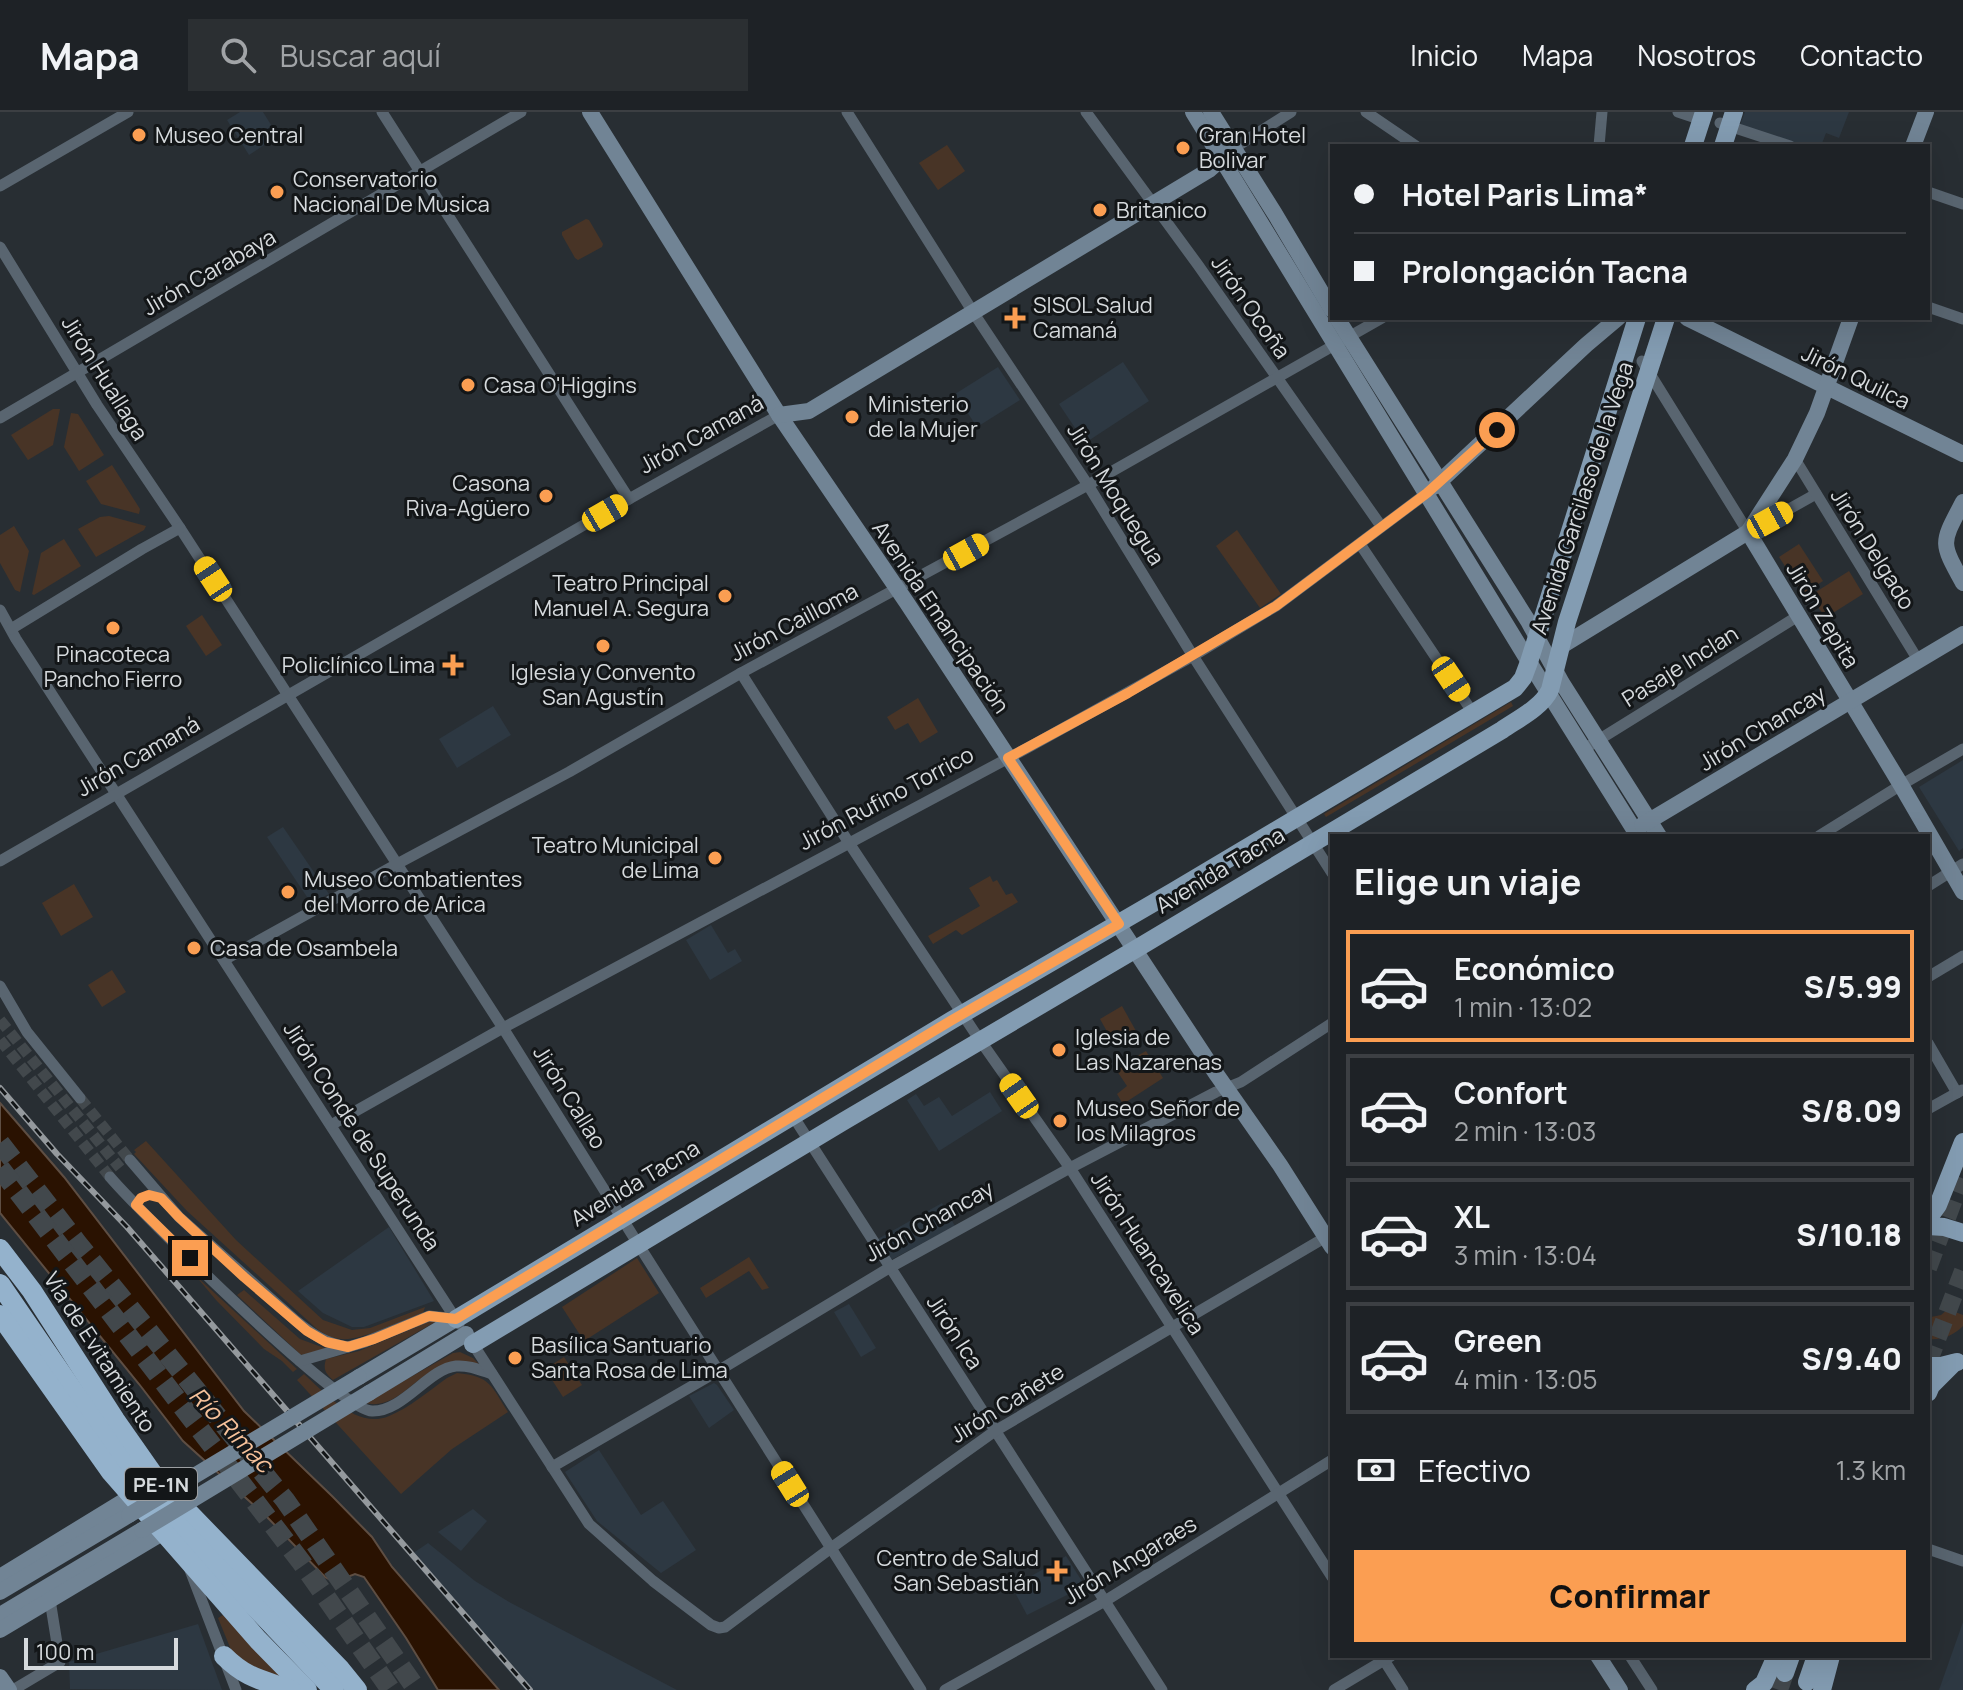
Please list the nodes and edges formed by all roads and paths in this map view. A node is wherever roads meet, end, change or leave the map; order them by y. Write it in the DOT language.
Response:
graph roads {
  1 [pos="128,112"];
  2 [pos="382,112"];
  3 [pos="521,112"];
  4 [pos="590,112"];
  5 [pos="847,112"];
  6 [pos="1086,112"];
  7 [pos="1193,112"];
  8 [pos="1211,112"];
  9 [pos="1291,112"];
  10 [pos="1366,112"];
  11 [pos="1602,112"];
  12 [pos="1678,112"];
  13 [pos="1926,112"];
  14 [pos="1719,117"];
  15 [pos="1413,144"];
  16 [pos="1599,144"];
  17 [pos="1695,144"];
  18 [pos="1713,144"];
  19 [pos="1723,144"];
  20 [pos="1785,144"];
  21 [pos="1914,144"];
  22 [pos="1228,154"];
  23 [pos="420,171"];
  24 [pos="0,186"];
  25 [pos="1930,193"];
  26 [pos="1152,204"];
  27 [pos="1963,204"];
  28 [pos="0,247"];
  29 [pos="1330,307"];
  30 [pos="1930,308"];
  31 [pos="973,312"];
  32 [pos="1963,319"];
  33 [pos="1337,320"];
  34 [pos="1378,320"];
  35 [pos="1616,320"];
  36 [pos="1636,320"];
  37 [pos="1656,320"];
  38 [pos="1665,320"];
  39 [pos="1691,320"];
  40 [pos="1850,320"];
  41 [pos="1341,340"];
  42 [pos="1645,365"];
  43 [pos="77,373"];
  44 [pos="1277,378"];
  45 [pos="1827,387"];
  46 [pos="779,415"];
  47 [pos="0,418"];
  48 [pos="1963,454"];
  49 [pos="1795,459"];
  50 [pos="1088,485"];
  51 [pos="1433,488"];
  52 [pos="1816,494"];
  53 [pos="629,499"];
  54 [pos="1963,502"];
  55 [pos="1381,526"];
  56 [pos="180,528"];
  57 [pos="1748,532"];
  58 [pos="1360,544"];
  59 [pos="1963,583"];
  60 [pos="897,589"];
  61 [pos="0,610"];
  62 [pos="1798,616"];
  63 [pos="11,629"];
  64 [pos="1963,634"];
  65 [pos="1536,636"];
  66 [pos="1193,656"];
  67 [pos="1918,660"];
  68 [pos="1529,662"];
  69 [pos="1551,671"];
  70 [pos="741,673"];
  71 [pos="288,696"];
  72 [pos="1849,702"];
  73 [pos="1473,713"];
  74 [pos="1591,745"];
  75 [pos="1963,749"];
  76 [pos="1008,758"];
  77 [pos="1901,785"];
  78 [pos="117,794"];
  79 [pos="1297,817"];
  80 [pos="1650,820"];
  81 [pos="1632,834"];
  82 [pos="1658,834"];
  83 [pos="1822,834"];
  84 [pos="1311,839"];
  85 [pos="849,843"];
  86 [pos="0,861"];
  87 [pos="397,864"];
  88 [pos="1957,868"];
  89 [pos="1330,870"];
  90 [pos="1930,885"];
  91 [pos="1963,892"];
  92 [pos="1119,924"];
  93 [pos="1133,946"];
  94 [pos="1963,956"];
  95 [pos="224,960"];
  96 [pos="1930,976"];
  97 [pos="0,986"];
  98 [pos="962,1011"];
  99 [pos="1330,1024"];
  100 [pos="503,1028"];
  101 [pos="978,1037"];
  102 [pos="1930,1046"];
  103 [pos="1226,1088"];
  104 [pos="1960,1091"];
  105 [pos="80,1098"];
  106 [pos="1930,1108"];
  107 [pos="793,1116"];
  108 [pos="331,1125"];
  109 [pos="807,1138"];
  110 [pos="1963,1142"];
  111 [pos="130,1160"];
  112 [pos="1070,1168"];
  113 [pos="110,1177"];
  114 [pos="147,1199"];
  115 [pos="1930,1216"];
  116 [pos="622,1219"];
  117 [pos="1930,1226"];
  118 [pos="1963,1233"];
  119 [pos="1330,1239"];
  120 [pos="636,1240"];
  121 [pos="0,1249"];
  122 [pos="889,1268"];
  123 [pos="0,1284"];
  124 [pos="242,1285"];
  125 [pos="227,1294"];
  126 [pos="0,1315"];
  127 [pos="1172,1329"];
  128 [pos="463,1334"];
  129 [pos="348,1347"];
  130 [pos="300,1361"];
  131 [pos="1958,1361"];
  132 [pos="1930,1366"];
  133 [pos="718,1371"];
  134 [pos="492,1374"];
  135 [pos="1930,1390"];
  136 [pos="995,1431"];
  137 [pos="1330,1461"];
  138 [pos="552,1467"];
  139 [pos="1278,1493"];
  140 [pos="130,1506"];
  141 [pos="164,1532"];
  142 [pos="831,1548"];
  143 [pos="1930,1550"];
  144 [pos="184,1555"];
  145 [pos="1963,1561"];
  146 [pos="1330,1574"];
  147 [pos="0,1577"];
  148 [pos="0,1592"];
  149 [pos="50,1600"];
  150 [pos="1105,1601"];
  151 [pos="0,1615"];
  152 [pos="719,1628"];
  153 [pos="0,1630"];
  154 [pos="224,1656"];
  155 [pos="1384,1658"];
  156 [pos="1387,1658"];
  157 [pos="1599,1658"];
  158 [pos="1631,1658"];
  159 [pos="1775,1658"];
  160 [pos="1820,1658"];
  161 [pos="0,1677"];
  162 [pos="1815,1686"];
  163 [pos="263,1687"];
  164 [pos="11,1690"];
  165 [pos="236,1690"];
  166 [pos="291,1690"];
  167 [pos="307,1690"];
  168 [pos="334,1690"];
  169 [pos="357,1690"];
  170 [pos="921,1690"];
  171 [pos="945,1690"];
  172 [pos="1162,1690"];
  173 [pos="1334,1690"];
  174 [pos="1403,1690"];
  175 [pos="1620,1690"];
  176 [pos="1652,1690"];
  177 [pos="1755,1690"];
  1 -- 24 [label="street"];
  2 -- 23 [label="street"];
  3 -- 23 [label="street, Jirón Carabaya"];
  4 -- 46 [label="street, Avenida Emancipación"];
  5 -- 31 [label="street, Jirón Moquegua"];
  6 -- 26 [label="street, Jirón Ocoña"];
  7 -- 22 [label="street"];
  8 -- 22 [label="street"];
  9 -- 22 [label="street, Jirón Camaná"];
  10 -- 15 [label="street"];
  11 -- 16 [label="street"];
  12 -- 14 [label="street"];
  13 -- 21 [label="street"];
  14 -- 17 [label="main road"];
  14 -- 18 [label="main road"];
  14 -- 19 [label="main road"];
  14 -- 20 [label="street"];
  22 -- 26 [label="street, Jirón Camaná"];
  22 -- 29 [label="street"];
  22 -- 41 [label="street"];
  23 -- 43 [label="street, Jirón Carabaya"];
  23 -- 53 [label="street"];
  25 -- 27 [label="street"];
  26 -- 31 [label="street, Jirón Camaná"];
  26 -- 44 [label="street, Jirón Ocoña"];
  28 -- 43 [label="street, Jirón Huallaga"];
  30 -- 32 [label="street"];
  31 -- 46 [label="street, Jirón Camaná"];
  31 -- 50 [label="street, Jirón Moquegua"];
  33 -- 41 [label="street"];
  34 -- 41 [label="street, Jirón Cailloma"];
  35 -- 51 [label="street, Jirón Rufino Torrico"];
  36 -- 65 [label="main road, Avenida Garcilaso de la Vega"];
  37 -- 42 [label="main road, Avenida Garcilaso de la Vega"];
  38 -- 42 [label="main road, Avenida Garcilaso de la Vega"];
  39 -- 45 [label="street, Jirón Quilca"];
  40 -- 45 [label="street"];
  41 -- 44 [label="street, Jirón Cailloma"];
  41 -- 51 [label="street"];
  42 -- 57 [label="street, Jirón Zepita"];
  42 -- 69 [label="main road, Avenida Garcilaso de la Vega"];
  43 -- 47 [label="street, Jirón Carabaya"];
  43 -- 56 [label="street, Jirón Huallaga"];
  44 -- 50 [label="street, Jirón Cailloma"];
  44 -- 55 [label="street, Jirón Ocoña"];
  45 -- 48 [label="street, Jirón Quilca"];
  45 -- 49 [label="street"];
  46 -- 53 [label="street, Jirón Camaná"];
  46 -- 60 [label="street, Avenida Emancipación"];
  49 -- 52 [label="street, Jirón Delgado"];
  49 -- 57 [label="street"];
  50 -- 60 [label="street, Jirón Cailloma"];
  50 -- 66 [label="street, Jirón Moquegua"];
  51 -- 55 [label="street, Jirón Rufino Torrico"];
  51 -- 65 [label="street"];
  51 -- 68 [label="street"];
  52 -- 57 [label="street"];
  52 -- 67 [label="street, Jirón Delgado"];
  53 -- 71 [label="street, Jirón Camaná"];
  54 -- 59 [label="street"];
  55 -- 58 [label="street, Jirón Rufino Torrico"];
  56 -- 63 [label="street"];
  56 -- 71 [label="street, Jirón Callao"];
  57 -- 62 [label="street, Jirón Zepita"];
  57 -- 69 [label="street, Avenida Tacna"];
  58 -- 66 [label="street, Jirón Rufino Torrico"];
  58 -- 73 [label="street"];
  60 -- 70 [label="street, Jirón Cailloma"];
  60 -- 76 [label="street, Avenida Emancipación"];
  61 -- 63 [label="street, Jirón Conde de Superunda"];
  62 -- 72 [label="street, Jirón Zepita"];
  62 -- 74 [label="street, Pasaje Inclan"];
  63 -- 78 [label="street, Jirón Conde de Superunda"];
  64 -- 67 [label="street, Jirón Chancay"];
  65 -- 68 [label="main road, Avenida Garcilaso de la Vega"];
  65 -- 69 [label="street"];
  66 -- 76 [label="street, Jirón Rufino Torrico"];
  66 -- 79 [label="street, Jirón Moquegua"];
  67 -- 72 [label="street, Jirón Chancay"];
  68 -- 69 [label="street"];
  68 -- 73 [label="main road, Avenida Tacna"];
  69 -- 74 [label="street"];
  69 -- 74 [label="street"];
  69 -- 84 [label="main road, Avenida Tacna"];
  70 -- 85 [label="street, Jirón Huancavelica"];
  70 -- 87 [label="street, Jirón Cailloma"];
  71 -- 78 [label="street, Jirón Camaná"];
  71 -- 87 [label="street, Jirón Callao"];
  72 -- 77 [label="street, Jirón Zepita"];
  72 -- 80 [label="street, Jirón Chancay"];
  73 -- 79 [label="main road, Avenida Tacna"];
  74 -- 80 [label="street"];
  74 -- 81 [label="street"];
  75 -- 77 [label="street"];
  76 -- 85 [label="street, Jirón Rufino Torrico"];
  76 -- 92 [label="street, Avenida Emancipación"];
  77 -- 83 [label="street"];
  77 -- 88 [label="street, Jirón Zepita"];
  78 -- 86 [label="street, Jirón Camaná"];
  78 -- 95 [label="street, Jirón Conde de Superunda"];
  79 -- 84 [label="street, Jirón Moquegua"];
  79 -- 92 [label="main road, Avenida Tacna"];
  80 -- 81 [label="street, Jirón Chancay"];
  80 -- 82 [label="street"];
  84 -- 89 [label="street, Jirón Moquegua"];
  84 -- 93 [label="main road, Avenida Tacna"];
  85 -- 98 [label="street, Jirón Huancavelica"];
  85 -- 100 [label="street, Jirón Rufino Torrico"];
  87 -- 95 [label="street, Jirón Cailloma"];
  87 -- 100 [label="street, Jirón Callao"];
  88 -- 90 [label="street"];
  88 -- 91 [label="street, Jirón Zepita"];
  92 -- 93 [label="street, Avenida Emancipación"];
  92 -- 98 [label="main road, Avenida Tacna"];
  93 -- 101 [label="main road, Avenida Tacna"];
  93 -- 103 [label="street, Avenida Emancipación"];
  94 -- 96 [label="street"];
  95 -- 108 [label="street, Jirón Conde de Superunda"];
  97 -- 105 [label="street"];
  98 -- 101 [label="street, Jirón Huancavelica"];
  98 -- 107 [label="main road, Avenida Tacna"];
  99 -- 103 [label="street, Jirón Chancay"];
  100 -- 108 [label="street, Jirón Rufino Torrico"];
  100 -- 116 [label="street, Jirón Callao"];
  101 -- 109 [label="main road, Avenida Tacna"];
  101 -- 112 [label="street, Jirón Huancavelica"];
  102 -- 104 [label="street"];
  103 -- 112 [label="street, Jirón Chancay"];
  103 -- 119 [label="street, Avenida Emancipación"];
  104 -- 106 [label="street"];
  107 -- 109 [label="street, Jirón Ica"];
  107 -- 116 [label="main road, Avenida Tacna"];
  108 -- 128 [label="street, Jirón Conde de Superunda"];
  109 -- 120 [label="main road, Avenida Tacna"];
  109 -- 122 [label="street, Jirón Ica"];
  110 -- 115 [label="main road"];
  111 -- 114 [label="street"];
  112 -- 122 [label="street, Jirón Chancay"];
  112 -- 127 [label="street, Jirón Huancavelica"];
  113 -- 114 [label="street"];
  114 -- 124 [label="street"];
  114 -- 125 [label="street"];
  116 -- 120 [label="street, Jirón Callao"];
  116 -- 128 [label="main road, Avenida Tacna"];
  117 -- 118 [label="main road"];
  119 -- 127 [label="street, Jirón Cañete"];
  120 -- 128 [label="main road, Avenida Tacna"];
  120 -- 133 [label="street, Jirón Callao"];
  121 -- 169 [label="highway, Vía de Evitamiento / PE-1N"];
  122 -- 133 [label="street, Jirón Chancay"];
  122 -- 136 [label="street, Jirón Ica"];
  123 -- 168 [label="highway, Vía de Evitamiento / PE-1N"];
  124 -- 125 [label="street"];
  124 -- 129 [label="street"];
  125 -- 130 [label="street"];
  126 -- 140 [label="highway"];
  127 -- 136 [label="street, Jirón Cañete"];
  127 -- 139 [label="street, Jirón Huancavelica"];
  128 -- 129 [label="street"];
  128 -- 134 [label="street, Jirón Conde de Superunda"];
  128 -- 140 [label="street, bridge"];
  128 -- 151 [label="street, bridge"];
  129 -- 130 [label="street"];
  130 -- 134 [label="street"];
  131 -- 132 [label="main road"];
  131 -- 135 [label="main road"];
  133 -- 138 [label="street, Jirón Chancay"];
  133 -- 142 [label="street, Jirón Callao"];
  134 -- 138 [label="street, Jirón Conde de Superunda"];
  136 -- 142 [label="street, Jirón Cañete"];
  136 -- 150 [label="street, Jirón Ica"];
  137 -- 139 [label="street, Jirón Angaraes"];
  138 -- 152 [label="street, Jirón Conde de Superunda"];
  139 -- 146 [label="street, Jirón Huancavelica"];
  139 -- 150 [label="street, Jirón Angaraes"];
  140 -- 141 [label="highway"];
  140 -- 147 [label="street"];
  140 -- 148 [label="street"];
  141 -- 144 [label="highway"];
  141 -- 149 [label="street"];
  142 -- 152 [label="street, Jirón Cañete"];
  142 -- 170 [label="street, Jirón Callao"];
  143 -- 145 [label="street"];
  144 -- 154 [label="street"];
  144 -- 167 [label="highway"];
  149 -- 153 [label="street"];
  149 -- 164 [label="street"];
  150 -- 171 [label="street, Jirón Angaraes"];
  150 -- 172 [label="street, Jirón Ica"];
  154 -- 163 [label="highway"];
  154 -- 165 [label="street"];
  155 -- 173 [label="street"];
  156 -- 174 [label="street"];
  157 -- 175 [label="street"];
  158 -- 176 [label="street"];
  159 -- 177 [label="main road"];
  160 -- 162 [label="main road"];
  161 -- 164 [label="street"];
  163 -- 166 [label="highway"];
}
